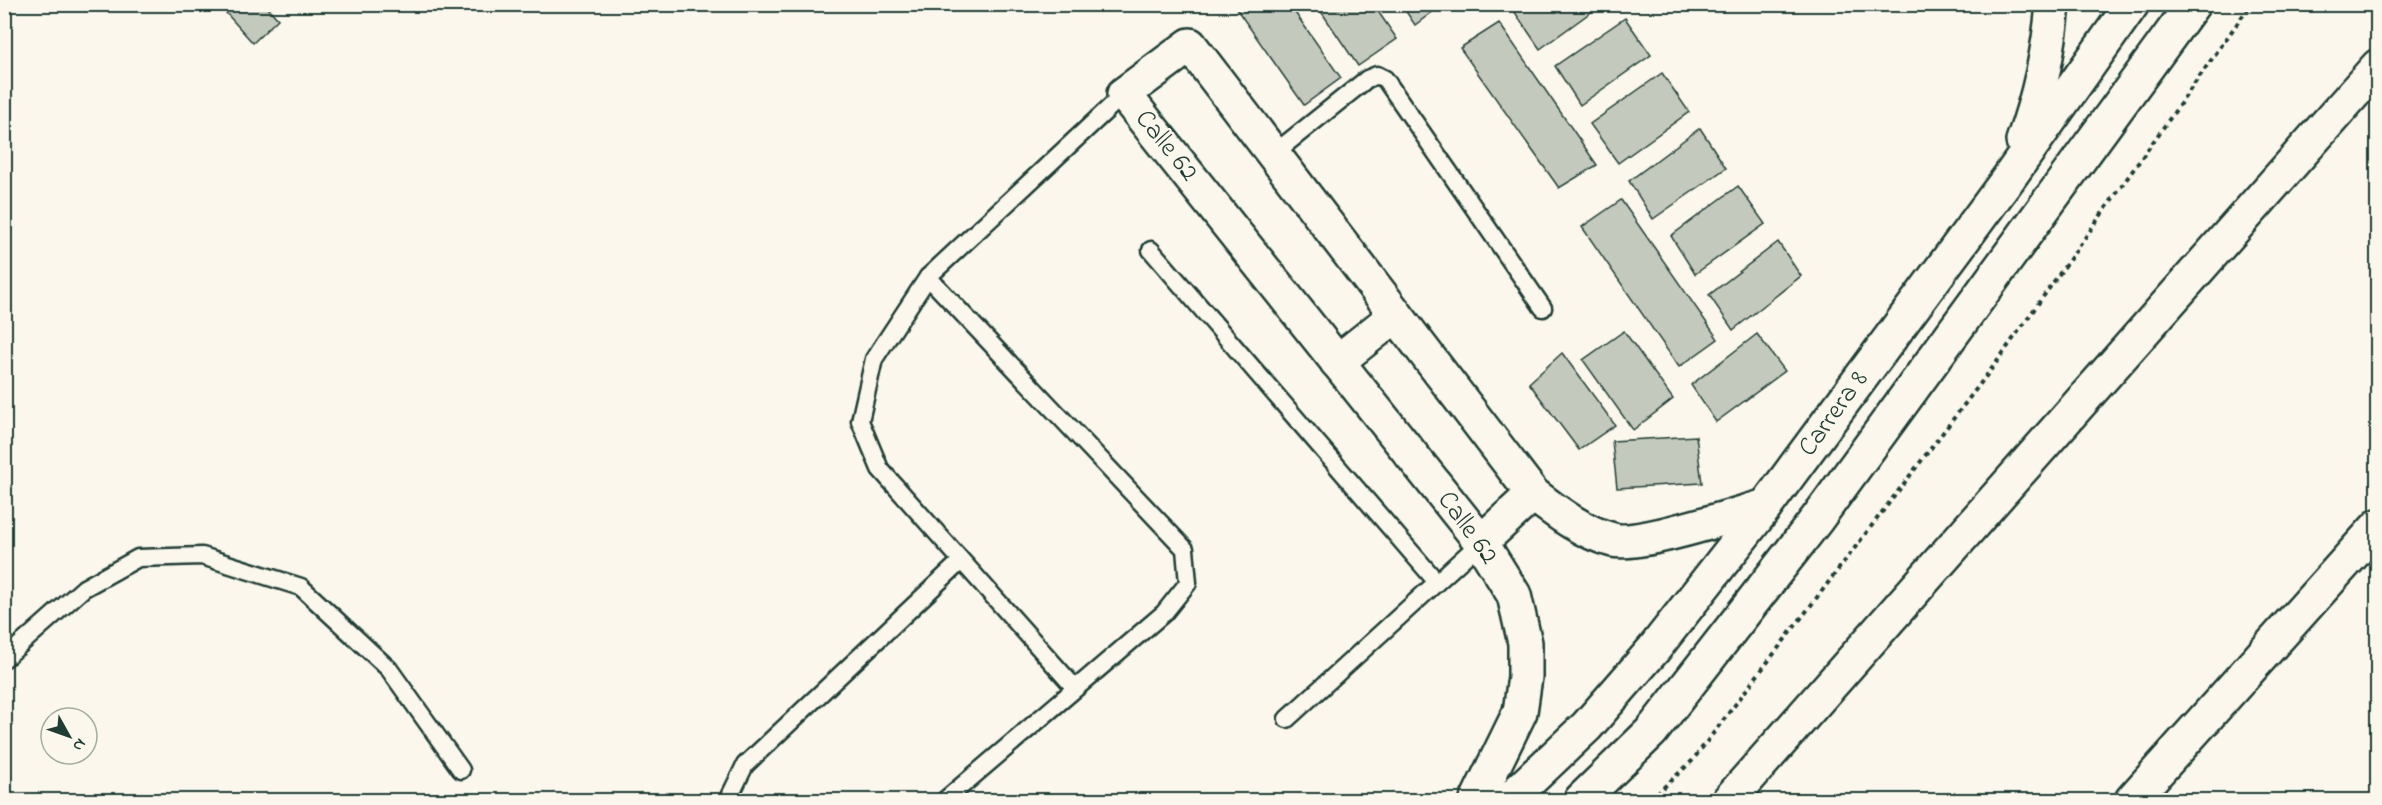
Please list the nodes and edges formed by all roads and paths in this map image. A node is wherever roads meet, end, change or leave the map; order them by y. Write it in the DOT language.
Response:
graph roads {
  1 [pos="2053,4"];
  2 [pos="2132,4"];
  3 [pos="2193,4"];
  4 [pos="2251,4"];
  5 [pos="2378,66"];
  6 [pos="1124,94"];
  7 [pos="1272,155"];
  8 [pos="2008,179"];
  9 [pos="1151,250"];
  10 [pos="927,277"];
  11 [pos="1543,308"];
  12 [pos="1395,315"];
  13 [pos="1338,362"];
  14 [pos="1533,494"];
  15 [pos="1766,506"];
  16 [pos="2378,526"];
  17 [pos="1481,542"];
  18 [pos="961,561"];
  19 [pos="1436,581"];
  20 [pos="4,659"];
  21 [pos="1075,688"];
  22 [pos="1287,719"];
  23 [pos="461,770"];
  24 [pos="728,801"];
  25 [pos="945,801"];
  26 [pos="1477,801"];
  27 [pos="1509,801"];
  28 [pos="1581,801"];
  29 [pos="1650,801"];
  30 [pos="1729,801"];
  31 [pos="2132,801"];
  1 -- 8 [label="street"];
  2 -- 8 [label="street, Carrera 8"];
  3 -- 28 [label="street, Carrera 8"];
  4 -- 29 [label="path"];
  5 -- 30 [label="street"];
  6 -- 7 [label="street, Calle 62"];
  6 -- 10 [label="lane"];
  6 -- 13 [label="street, Calle 62"];
  7 -- 11 [label="lane"];
  7 -- 12 [label="street, Calle 62"];
  8 -- 15 [label="street, Carrera 8"];
  9 -- 19 [label="lane"];
  10 -- 18 [label="lane"];
  10 -- 21 [label="lane"];
  12 -- 13 [label="street"];
  12 -- 14 [label="street, Calle 62"];
  13 -- 17 [label="street, Calle 62"];
  14 -- 15 [label="street, Calle 62"];
  14 -- 17 [label="street"];
  15 -- 27 [label="street, Carrera 8"];
  16 -- 31 [label="street"];
  17 -- 19 [label="lane"];
  17 -- 26 [label="street, Calle 62"];
  18 -- 21 [label="lane"];
  18 -- 24 [label="lane"];
  19 -- 22 [label="lane"];
  20 -- 23 [label="lane"];
  21 -- 25 [label="lane"];
}
